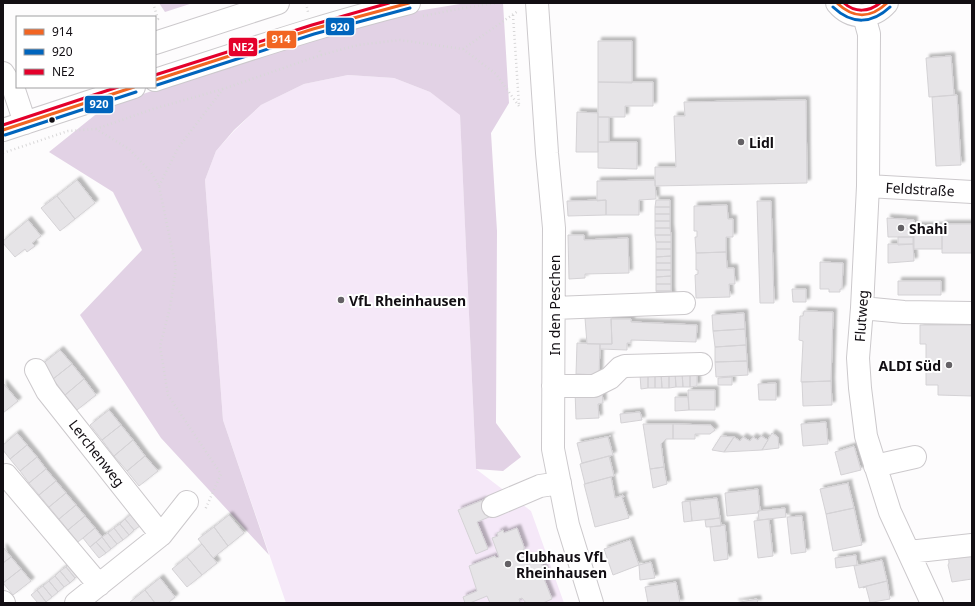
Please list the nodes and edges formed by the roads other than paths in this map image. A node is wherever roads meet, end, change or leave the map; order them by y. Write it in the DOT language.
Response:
graph roads {
  1 [pos="278,3"];
  2 [pos="409,3"];
  3 [pos="837,3"];
  4 [pos="887,3"];
  5 [pos="531,5"];
  6 [pos="864,16"];
  7 [pos="156,43"];
  8 [pos="156,80"];
  9 [pos="10,86"];
  10 [pos="131,88"];
  11 [pos="24,123"];
  12 [pos="3,130"];
  13 [pos="868,186"];
  14 [pos="972,192"];
  15 [pos="684,303"];
  16 [pos="554,308"];
  17 [pos="862,308"];
  18 [pos="972,313"];
  19 [pos="701,364"];
  20 [pos="36,370"];
  21 [pos="554,386"];
  22 [pos="915,457"];
  23 [pos="875,466"];
  24 [pos="6,475"];
  25 [pos="560,483"];
  26 [pos="187,502"];
  27 [pos="493,506"];
  28 [pos="161,535"];
  29 [pos="972,545"];
  30 [pos="909,552"];
  31 [pos="99,585"];
  32 [pos="76,603"];
  33 [pos="592,603"];
  34 [pos="932,603"];
  1 -- 7 [label="street"];
  2 -- 8 [label="street"];
  3 -- 6 [label="street"];
  4 -- 6 [label="street"];
  5 -- 16 [label="street, In den Peschen"];
  6 -- 13 [label="street, Flutweg"];
  9 -- 11 [label="street"];
  10 -- 11 [label="street"];
  11 -- 12 [label="street"];
  13 -- 14 [label="street, Feldstraße"];
  13 -- 17 [label="street, Flutweg"];
  15 -- 16 [label="street"];
  16 -- 21 [label="street, In den Peschen"];
  17 -- 18 [label="street"];
  17 -- 23 [label="street, Flutweg"];
  19 -- 21 [label="street"];
  20 -- 28 [label="street, Lerchenweg"];
  21 -- 25 [label="street, In den Peschen"];
  22 -- 23 [label="street"];
  23 -- 30 [label="street, Flutweg"];
  24 -- 31 [label="street"];
  25 -- 27 [label="street"];
  25 -- 33 [label="street, In den Peschen"];
  26 -- 28 [label="street"];
  28 -- 31 [label="street"];
  29 -- 30 [label="street"];
  30 -- 34 [label="street, Flutweg"];
  31 -- 32 [label="street"];
}
